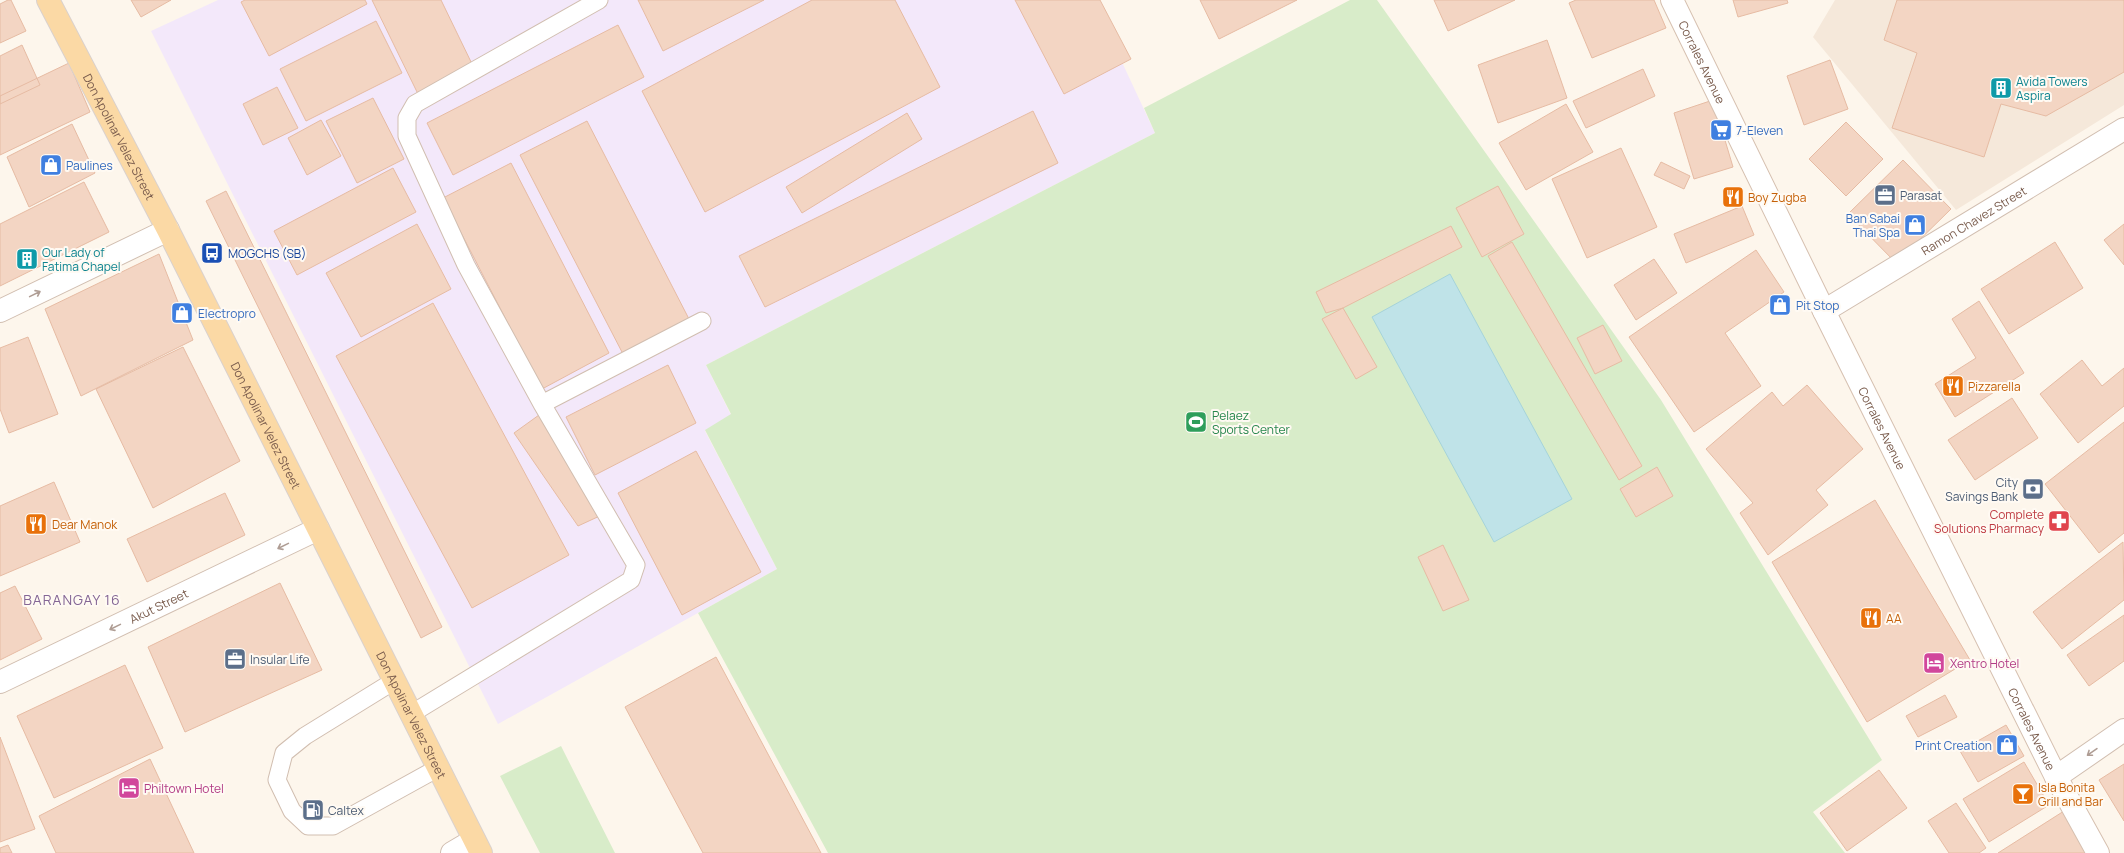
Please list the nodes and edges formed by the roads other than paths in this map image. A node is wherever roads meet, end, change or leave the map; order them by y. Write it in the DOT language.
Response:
graph roads {
  1 [pos="48,0"];
  2 [pos="598,0"];
  3 [pos="1672,0"];
  4 [pos="2124,129"];
  5 [pos="168,230"];
  6 [pos="0,311"];
  7 [pos="1824,311"];
  8 [pos="702,321"];
  9 [pos="542,404"];
  10 [pos="318,530"];
  11 [pos="394,681"];
  12 [pos="0,682"];
  13 [pos="411,714"];
  14 [pos="2124,730"];
  15 [pos="438,768"];
  16 [pos="2056,777"];
  17 [pos="477,847"];
  18 [pos="452,853"];
  19 [pos="2098,853"];
  1 -- 5 [label="main road, Don Apolinar Velez Street"];
  2 -- 9 [label="lane"];
  3 -- 7 [label="street, Corrales Avenue"];
  4 -- 7 [label="street, Ramon Chavez Street"];
  6 -- 5 [label="street, one-way"];
  5 -- 10 [label="main road, Don Apolinar Velez Street"];
  7 -- 16 [label="street, Corrales Avenue"];
  8 -- 9 [label="lane"];
  9 -- 13 [label="lane"];
  10 -- 11 [label="main road, Don Apolinar Velez Street"];
  10 -- 12 [label="street, Akut Street, one-way"];
  11 -- 13 [label="main road, Don Apolinar Velez Street"];
  11 -- 15 [label="lane"];
  13 -- 15 [label="main road, Don Apolinar Velez Street"];
  14 -- 16 [label="street, one-way"];
  15 -- 17 [label="main road, Don Apolinar Velez Street"];
  16 -- 19 [label="street, Corrales Avenue"];
  17 -- 18 [label="street"];
}
